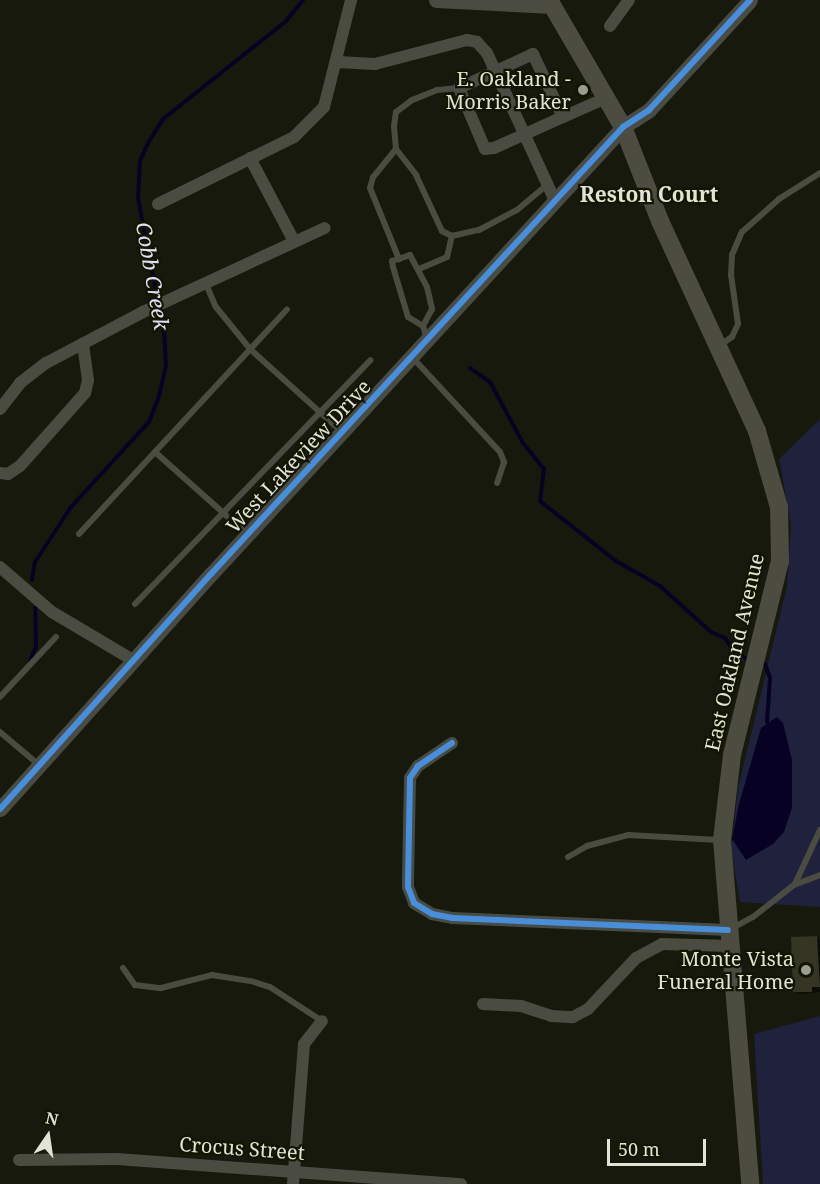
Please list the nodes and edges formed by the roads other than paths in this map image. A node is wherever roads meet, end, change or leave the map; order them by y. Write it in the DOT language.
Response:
graph roads {
  1 [pos="351,0"];
  2 [pos="436,0"];
  3 [pos="629,0"];
  4 [pos="750,0"];
  5 [pos="550,3"];
  6 [pos="610,26"];
  7 [pos="337,62"];
  8 [pos="495,69"];
  9 [pos="459,88"];
  10 [pos="606,98"];
  11 [pos="563,117"];
  12 [pos="623,127"];
  13 [pos="524,135"];
  14 [pos="396,149"];
  15 [pos="250,158"];
  16 [pos="820,173"];
  17 [pos="547,185"];
  18 [pos="555,201"];
  19 [pos="158,204"];
  20 [pos="325,228"];
  21 [pos="452,236"];
  22 [pos="294,241"];
  23 [pos="399,259"];
  24 [pos="419,269"];
  25 [pos="206,284"];
  26 [pos="287,309"];
  27 [pos="425,332"];
  28 [pos="82,343"];
  29 [pos="718,346"];
  30 [pos="250,349"];
  31 [pos="411,357"];
  32 [pos="371,360"];
  33 [pos="0,409"];
  34 [pos="321,412"];
  35 [pos="342,432"];
  36 [pos="155,452"];
  37 [pos="0,473"];
  38 [pos="497,483"];
  39 [pos="224,512"];
  40 [pos="79,534"];
  41 [pos="248,534"];
  42 [pos="0,567"];
  43 [pos="135,604"];
  44 [pos="56,637"];
  45 [pos="133,660"];
  46 [pos="0,697"];
  47 [pos="0,732"];
  48 [pos="452,743"];
  49 [pos="38,765"];
  50 [pos="0,809"];
  51 [pos="820,830"];
  52 [pos="722,840"];
  53 [pos="568,857"];
  54 [pos="820,875"];
  55 [pos="794,885"];
  56 [pos="728,938"];
  57 [pos="123,968"];
  58 [pos="483,1004"];
  59 [pos="322,1021"];
  60 [pos="19,1160"];
  61 [pos="294,1170"];
  62 [pos="293,1184"];
  63 [pos="461,1184"];
  64 [pos="750,1184"];
  1 -- 7 [label="street"];
  2 -- 5 [label="street"];
  3 -- 6 [label="street"];
  4 -- 12 [label="street, West Lakeview Drive"];
  5 -- 10 [label="main road, East Oakland Avenue"];
  7 -- 8 [label="street"];
  7 -- 15 [label="street"];
  8 -- 9 [label="street"];
  8 -- 11 [label="street"];
  8 -- 13 [label="street"];
  9 -- 13 [label="street"];
  9 -- 14 [label="lane"];
  10 -- 11 [label="street"];
  10 -- 12 [label="main road, East Oakland Avenue"];
  11 -- 13 [label="street"];
  12 -- 18 [label="street, West Lakeview Drive"];
  12 -- 29 [label="main road, East Oakland Avenue"];
  13 -- 17 [label="street"];
  14 -- 21 [label="lane"];
  14 -- 23 [label="lane"];
  15 -- 19 [label="street"];
  15 -- 22 [label="street"];
  16 -- 29 [label="lane"];
  17 -- 18 [label="street"];
  17 -- 21 [label="lane"];
  18 -- 27 [label="street, West Lakeview Drive"];
  20 -- 22 [label="street"];
  21 -- 24 [label="lane"];
  22 -- 25 [label="street"];
  23 -- 24 [label="lane"];
  23 -- 27 [label="lane"];
  24 -- 27 [label="lane"];
  25 -- 28 [label="street"];
  25 -- 30 [label="lane"];
  26 -- 30 [label="lane"];
  27 -- 31 [label="street, West Lakeview Drive"];
  28 -- 33 [label="street"];
  28 -- 37 [label="street"];
  29 -- 52 [label="main road, East Oakland Avenue"];
  30 -- 34 [label="lane"];
  30 -- 36 [label="lane"];
  31 -- 35 [label="street, West Lakeview Drive"];
  31 -- 38 [label="lane"];
  32 -- 34 [label="lane"];
  34 -- 35 [label="lane"];
  34 -- 39 [label="lane"];
  35 -- 41 [label="street, West Lakeview Drive"];
  36 -- 39 [label="lane"];
  36 -- 40 [label="lane"];
  39 -- 41 [label="lane"];
  39 -- 43 [label="lane"];
  41 -- 45 [label="street, West Lakeview Drive"];
  42 -- 45 [label="street"];
  44 -- 46 [label="lane"];
  45 -- 49 [label="street, West Lakeview Drive"];
  47 -- 49 [label="lane"];
  48 -- 56 [label="street"];
  49 -- 50 [label="street, West Lakeview Drive"];
  51 -- 55 [label="lane"];
  52 -- 53 [label="lane"];
  52 -- 56 [label="main road, East Oakland Avenue"];
  54 -- 55 [label="lane"];
  55 -- 56 [label="lane"];
  56 -- 58 [label="street"];
  56 -- 64 [label="main road, East Oakland Avenue"];
  57 -- 59 [label="lane"];
  59 -- 61 [label="street"];
  60 -- 61 [label="street, Crocus Street"];
  61 -- 62 [label="street"];
  61 -- 63 [label="street, Crocus Street"];
}
